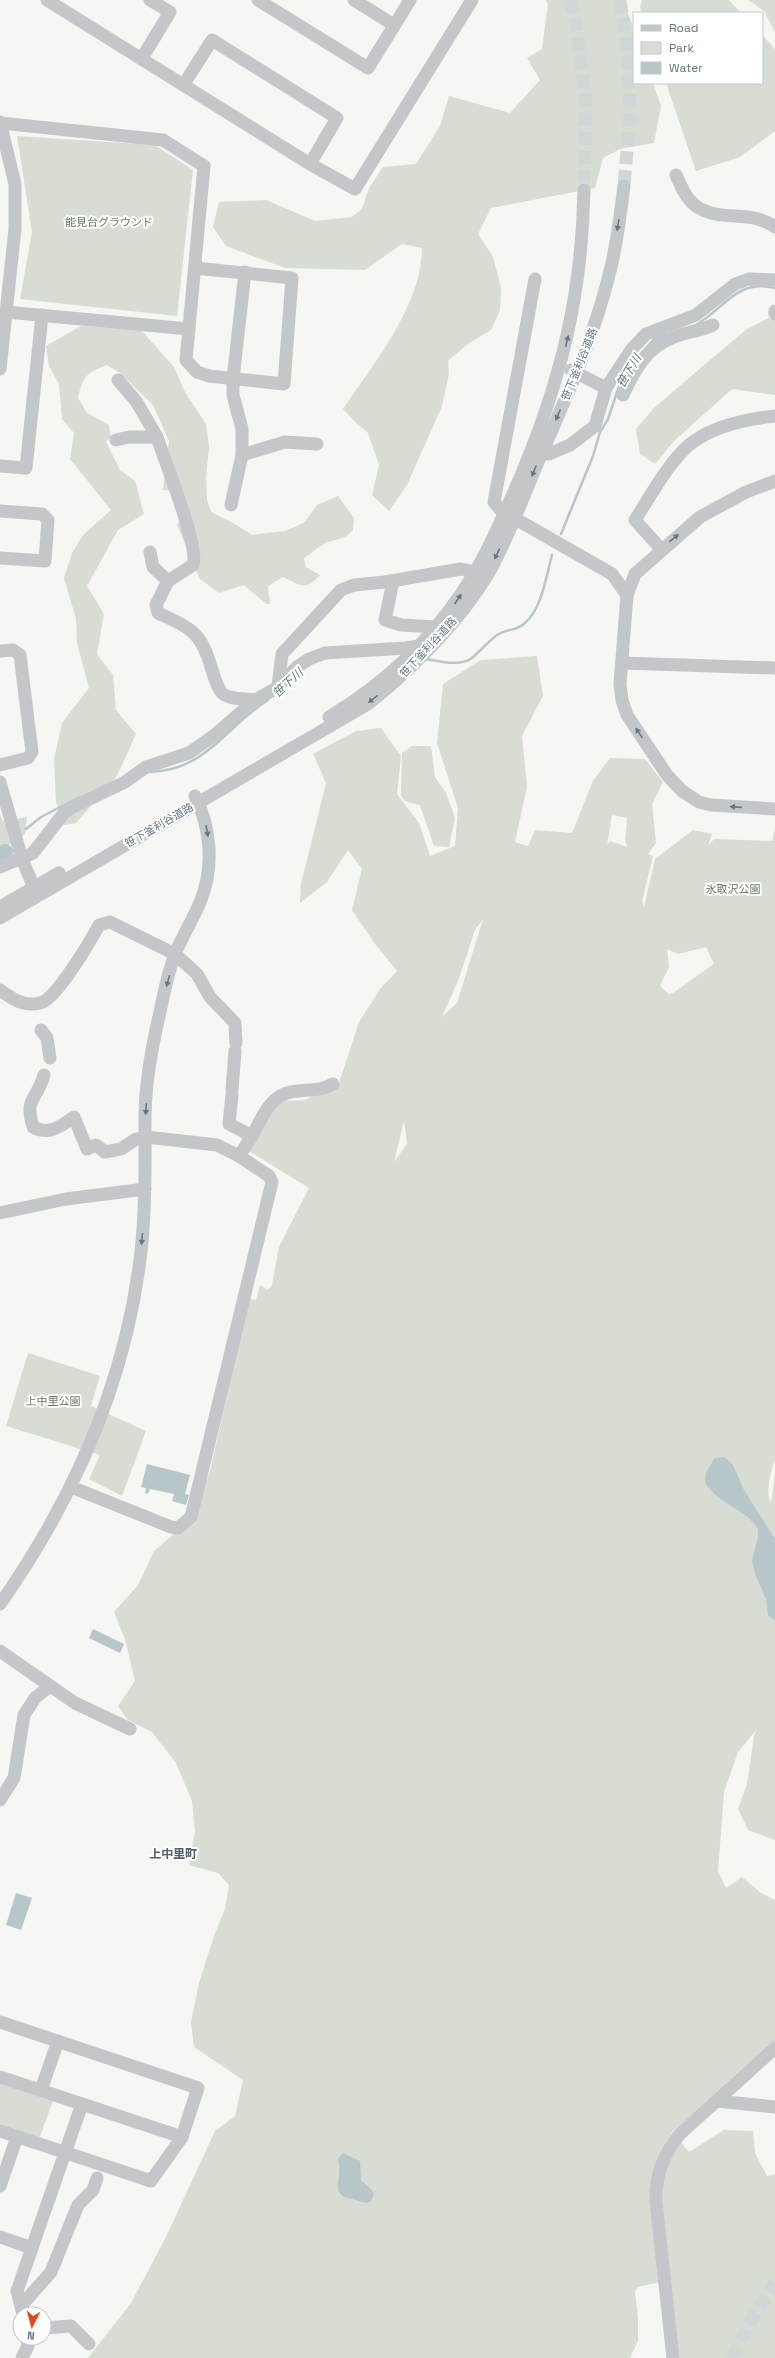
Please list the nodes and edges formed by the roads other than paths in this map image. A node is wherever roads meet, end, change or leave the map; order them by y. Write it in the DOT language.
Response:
graph roads {
  1 [pos="47,0"];
  2 [pos="150,0"];
  3 [pos="258,0"];
  4 [pos="354,0"];
  5 [pos="410,0"];
  6 [pos="472,0"];
  7 [pos="394,25"];
  8 [pos="142,58"];
  9 [pos="184,84"];
  10 [pos="0,122"];
  11 [pos="310,164"];
  12 [pos="676,175"];
  13 [pos="624,186"];
  14 [pos="584,190"];
  15 [pos="775,227"];
  16 [pos="195,268"];
  17 [pos="245,272"];
  18 [pos="535,279"];
  19 [pos="775,280"];
  20 [pos="6,312"];
  21 [pos="42,315"];
  22 [pos="713,325"];
  23 [pos="188,329"];
  24 [pos="673,330"];
  25 [pos="0,361"];
  26 [pos="561,366"];
  27 [pos="577,372"];
  28 [pos="233,379"];
  29 [pos="118,380"];
  30 [pos="606,388"];
  31 [pos="623,395"];
  32 [pos="775,416"];
  33 [pos="157,438"];
  34 [pos="116,440"];
  35 [pos="317,444"];
  36 [pos="535,454"];
  37 [pos="242,455"];
  38 [pos="0,466"];
  39 [pos="775,481"];
  40 [pos="232,505"];
  41 [pos="0,511"];
  42 [pos="509,517"];
  43 [pos="661,549"];
  44 [pos="150,552"];
  45 [pos="0,558"];
  46 [pos="476,572"];
  47 [pos="612,574"];
  48 [pos="635,574"];
  49 [pos="168,581"];
  50 [pos="393,581"];
  51 [pos="627,595"];
  52 [pos="436,627"];
  53 [pos="421,649"];
  54 [pos="0,651"];
  55 [pos="622,663"];
  56 [pos="775,668"];
  57 [pos="278,686"];
  58 [pos="255,700"];
  59 [pos="0,765"];
  60 [pos="0,782"];
  61 [pos="196,798"];
  62 [pos="775,809"];
  63 [pos="22,859"];
  64 [pos="0,867"];
  65 [pos="35,892"];
  66 [pos="0,907"];
  67 [pos="0,918"];
  68 [pos="175,954"];
  69 [pos="0,990"];
  70 [pos="41,1030"];
  71 [pos="50,1058"];
  72 [pos="44,1075"];
  73 [pos="333,1084"];
  74 [pos="252,1136"];
  75 [pos="146,1137"];
  76 [pos="239,1156"];
  77 [pos="146,1189"];
  78 [pos="0,1213"];
  79 [pos="71,1487"];
  80 [pos="0,1604"];
  81 [pos="0,1651"];
  82 [pos="50,1686"];
  83 [pos="130,1729"];
  84 [pos="0,1800"];
  85 [pos="0,2022"];
  86 [pos="58,2041"];
  87 [pos="775,2048"];
  88 [pos="0,2077"];
  89 [pos="41,2090"];
  90 [pos="716,2100"];
  91 [pos="82,2104"];
  92 [pos="775,2107"];
  93 [pos="0,2131"];
  94 [pos="17,2137"];
  95 [pos="182,2137"];
  96 [pos="66,2152"];
  97 [pos="100,2171"];
  98 [pos="0,2186"];
  99 [pos="0,2237"];
  100 [pos="32,2248"];
  101 [pos="21,2306"];
  102 [pos="25,2306"];
  103 [pos="52,2327"];
  104 [pos="89,2344"];
  105 [pos="28,2346"];
  106 [pos="22,2358"];
  107 [pos="673,2358"];
  1 -- 8 [label="street"];
  2 -- 8 [label="street"];
  3 -- 7 [label="street"];
  4 -- 7 [label="street"];
  5 -- 7 [label="street"];
  6 -- 11 [label="street"];
  8 -- 9 [label="street"];
  9 -- 11 [label="street"];
  9 -- 11 [label="street"];
  10 -- 16 [label="street"];
  10 -- 20 [label="street"];
  12 -- 15 [label="street"];
  13 -- 27 [label="street, 笹下釜利谷道路, one-way"];
  26 -- 14 [label="street, 笹下釜利谷道路, one-way"];
  16 -- 17 [label="street"];
  16 -- 23 [label="street"];
  17 -- 28 [label="street"];
  17 -- 28 [label="street"];
  18 -- 42 [label="street"];
  19 -- 24 [label="street"];
  20 -- 21 [label="street"];
  20 -- 25 [label="street"];
  21 -- 23 [label="street"];
  21 -- 38 [label="street"];
  22 -- 24 [label="street"];
  23 -- 28 [label="street"];
  24 -- 30 [label="street"];
  24 -- 31 [label="street"];
  26 -- 27 [label="street"];
  26 -- 36 [label="street, 笹下釜利谷道路"];
  27 -- 30 [label="street"];
  27 -- 36 [label="street, 笹下釜利谷道路, one-way"];
  28 -- 37 [label="street"];
  29 -- 33 [label="street"];
  30 -- 36 [label="street"];
  32 -- 43 [label="street"];
  33 -- 34 [label="street"];
  33 -- 49 [label="street"];
  35 -- 37 [label="street"];
  36 -- 42 [label="street, 笹下釜利谷道路"];
  37 -- 40 [label="street"];
  43 -- 39 [label="street, one-way"];
  41 -- 45 [label="street"];
  42 -- 46 [label="street, 笹下釜利谷道路"];
  42 -- 47 [label="street"];
  42 -- 53 [label="street, 笹下釜利谷道路, one-way"];
  43 -- 48 [label="street"];
  44 -- 49 [label="street"];
  46 -- 50 [label="street"];
  52 -- 46 [label="street, 笹下釜利谷道路, one-way"];
  47 -- 48 [label="street"];
  47 -- 51 [label="street"];
  48 -- 51 [label="street"];
  49 -- 58 [label="street"];
  50 -- 52 [label="street"];
  50 -- 57 [label="street"];
  51 -- 55 [label="street"];
  52 -- 53 [label="street, 笹下釜利谷道路"];
  53 -- 57 [label="street"];
  53 -- 61 [label="street, 笹下釜利谷道路"];
  53 -- 61 [label="street, 笹下釜利谷道路, one-way"];
  54 -- 59 [label="street"];
  55 -- 56 [label="street"];
  62 -- 55 [label="street, one-way"];
  57 -- 58 [label="street"];
  58 -- 63 [label="street"];
  60 -- 63 [label="street"];
  61 -- 65 [label="street, 笹下釜利谷道路"];
  61 -- 68 [label="street, one-way"];
  63 -- 64 [label="street"];
  63 -- 65 [label="street"];
  65 -- 66 [label="street, 笹下釜利谷道路"];
  65 -- 67 [label="street, 笹下釜利谷道路"];
  68 -- 69 [label="street"];
  68 -- 74 [label="street"];
  68 -- 75 [label="street, one-way"];
  70 -- 71 [label="street"];
  72 -- 75 [label="street"];
  73 -- 74 [label="street"];
  74 -- 76 [label="street"];
  75 -- 76 [label="street"];
  75 -- 77 [label="street"];
  76 -- 79 [label="street"];
  77 -- 78 [label="street"];
  77 -- 79 [label="street, one-way"];
  79 -- 80 [label="street"];
  81 -- 82 [label="street"];
  82 -- 83 [label="street"];
  82 -- 84 [label="street"];
  85 -- 86 [label="street"];
  86 -- 89 [label="street"];
  86 -- 95 [label="street"];
  87 -- 90 [label="street"];
  88 -- 89 [label="street"];
  89 -- 91 [label="street"];
  90 -- 92 [label="street"];
  90 -- 107 [label="street"];
  91 -- 95 [label="street"];
  91 -- 96 [label="street"];
  93 -- 94 [label="street"];
  94 -- 96 [label="street"];
  94 -- 98 [label="street"];
  95 -- 97 [label="street"];
  96 -- 97 [label="street"];
  96 -- 100 [label="street"];
  97 -- 102 [label="street"];
  99 -- 100 [label="street"];
  100 -- 101 [label="street"];
  103 -- 104 [label="street"];
  105 -- 106 [label="street"];
}
